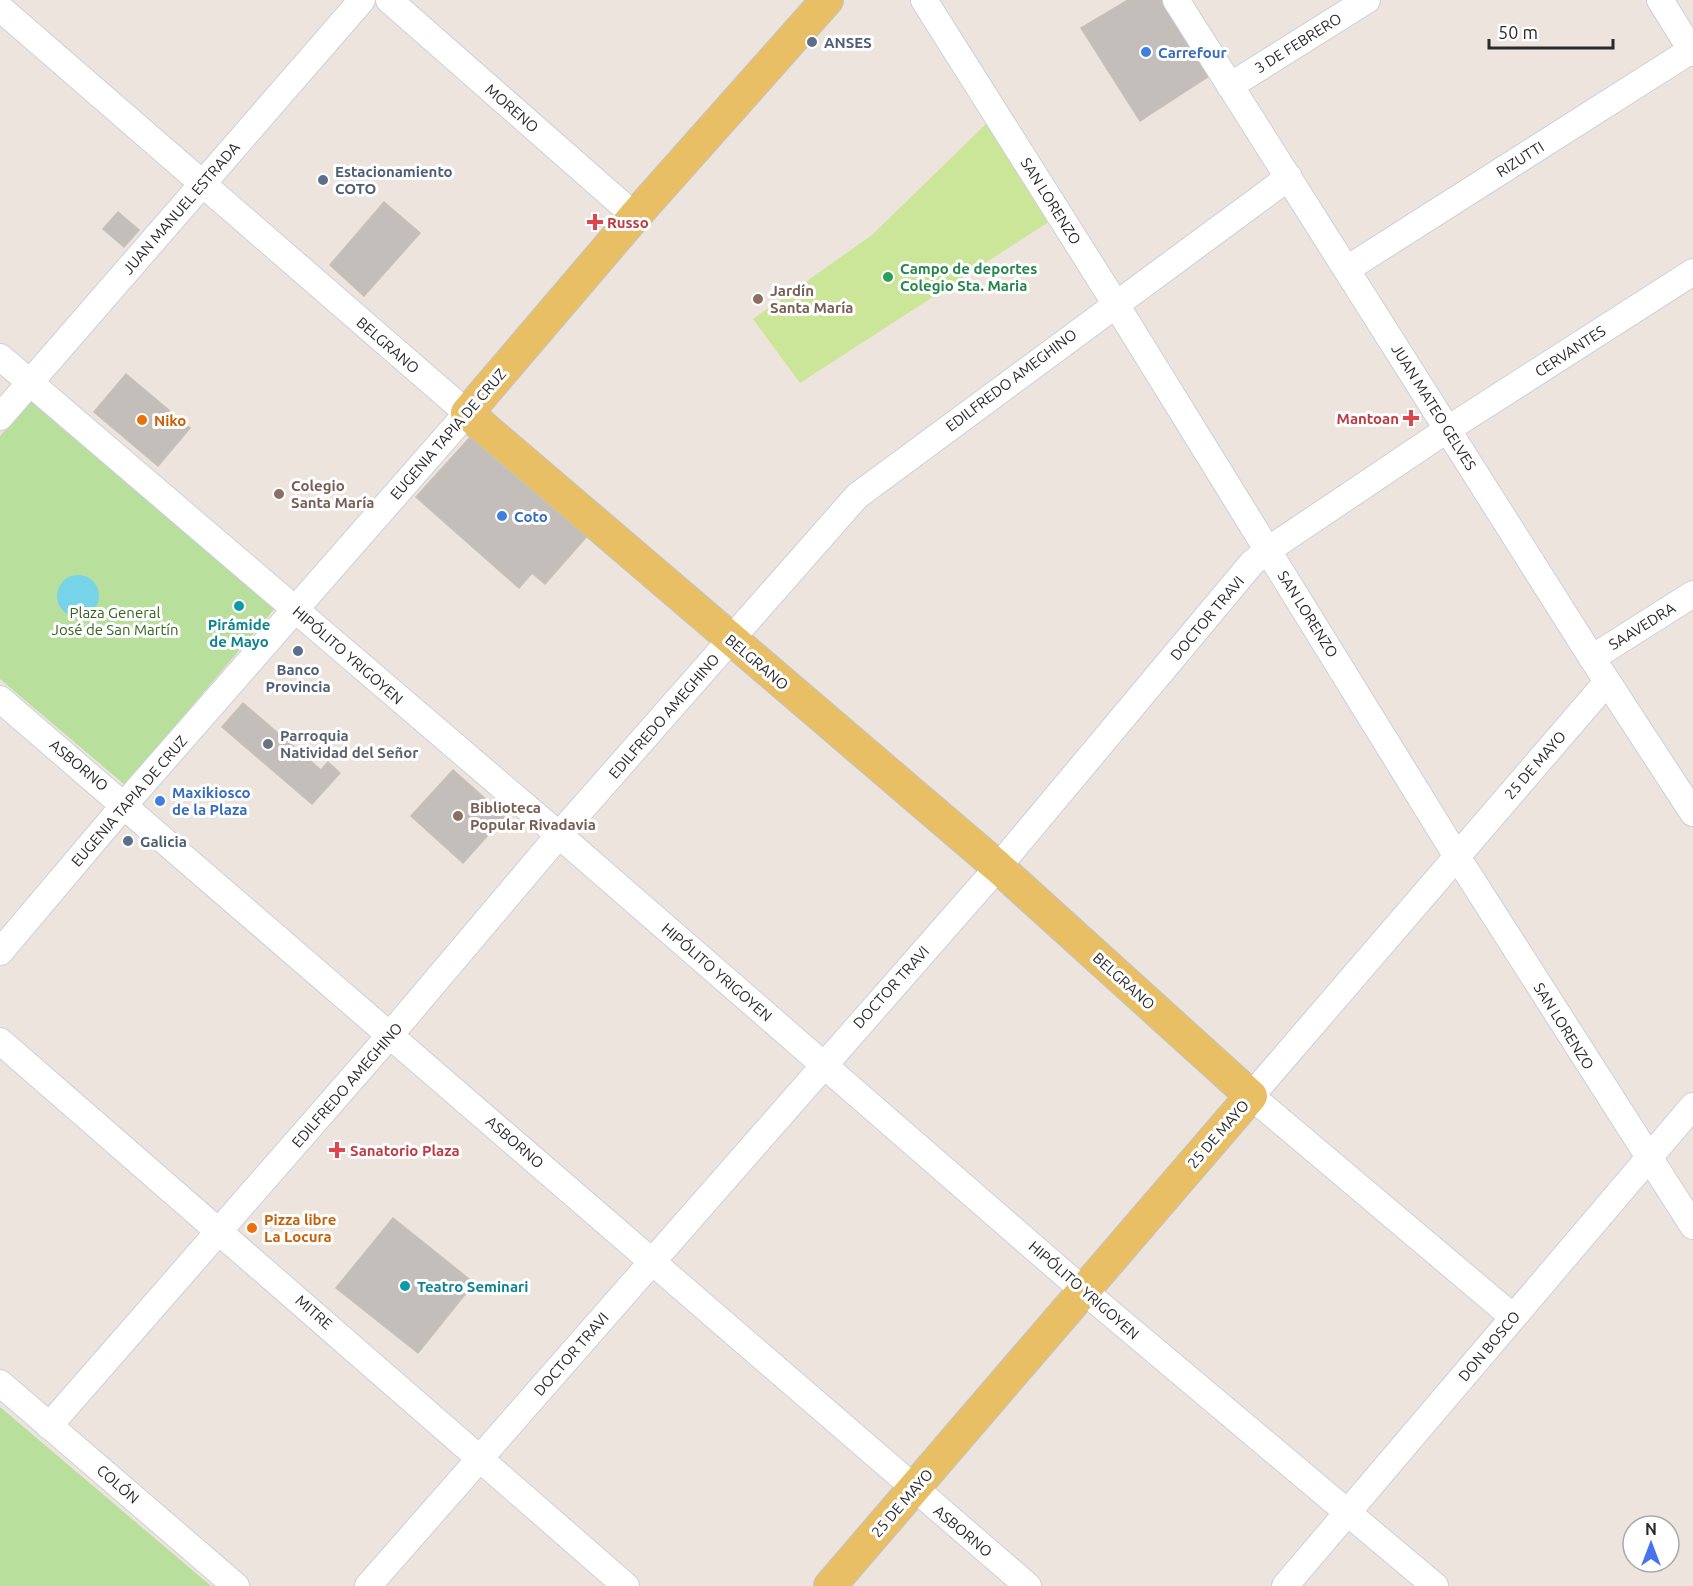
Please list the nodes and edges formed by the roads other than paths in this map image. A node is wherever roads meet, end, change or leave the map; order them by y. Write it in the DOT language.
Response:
graph roads {
  1 [pos="362,0"];
  2 [pos="389,0"];
  3 [pos="827,0"];
  4 [pos="924,0"];
  5 [pos="1176,0"];
  6 [pos="1366,0"];
  7 [pos="1660,0"];
  8 [pos="0,8"];
  9 [pos="1692,51"];
  10 [pos="1230,86"];
  11 [pos="1289,177"];
  12 [pos="201,185"];
  13 [pos="635,216"];
  14 [pos="1347,268"];
  15 [pos="1693,272"];
  16 [pos="1115,303"];
  17 [pos="0,357"];
  18 [pos="30,383"];
  19 [pos="467,413"];
  20 [pos="0,417"];
  21 [pos="1448,429"];
  22 [pos="1268,550"];
  23 [pos="1693,594"];
  24 [pos="295,610"];
  25 [pos="731,640"];
  26 [pos="1592,658"];
  27 [pos="1607,682"];
  28 [pos="0,699"];
  29 [pos="125,804"];
  30 [pos="1691,804"];
  31 [pos="559,835"];
  32 [pos="1456,855"];
  33 [pos="998,867"];
  34 [pos="0,952"];
  35 [pos="390,1035"];
  36 [pos="0,1041"];
  37 [pos="823,1064"];
  38 [pos="1251,1096"];
  39 [pos="1693,1106"];
  40 [pos="1648,1159"];
  41 [pos="1693,1226"];
  42 [pos="221,1230"];
  43 [pos="652,1260"];
  44 [pos="1084,1291"];
  45 [pos="1513,1317"];
  46 [pos="0,1383"];
  47 [pos="49,1426"];
  48 [pos="480,1459"];
  49 [pos="914,1489"];
  50 [pos="1349,1513"];
  51 [pos="236,1586"];
  52 [pos="368,1586"];
  53 [pos="626,1586"];
  54 [pos="830,1586"];
  55 [pos="1028,1586"];
  56 [pos="1285,1586"];
  57 [pos="1435,1586"];
  1 -- 12 [label="street, JUAN MANUEL ESTRADA"];
  2 -- 13 [label="street, MORENO"];
  3 -- 13 [label="main road, EUGENIA TAPIA DE CRUZ"];
  4 -- 16 [label="street, SAN LORENZO"];
  5 -- 10 [label="street, JUAN MATEO GELVES"];
  6 -- 10 [label="street, 3 DE FEBRERO"];
  7 -- 9 [label="street"];
  8 -- 12 [label="street, BELGRANO"];
  9 -- 14 [label="street, RIZUTTI"];
  10 -- 11 [label="street, JUAN MATEO GELVES"];
  11 -- 14 [label="street, JUAN MATEO GELVES"];
  11 -- 16 [label="street, EDILFREDO AMEGHINO"];
  12 -- 18 [label="street, JUAN MANUEL ESTRADA"];
  12 -- 19 [label="street, BELGRANO"];
  13 -- 19 [label="main road, EUGENIA TAPIA DE CRUZ"];
  14 -- 21 [label="street, JUAN MATEO GELVES"];
  15 -- 21 [label="street, CERVANTES"];
  16 -- 22 [label="street, SAN LORENZO"];
  16 -- 25 [label="street, EDILFREDO AMEGHINO"];
  17 -- 18 [label="street, HIPÓLITO YRIGOYEN"];
  18 -- 20 [label="street, JUAN MANUEL ESTRADA"];
  18 -- 24 [label="street, HIPÓLITO YRIGOYEN"];
  19 -- 24 [label="street, EUGENIA TAPIA DE CRUZ"];
  19 -- 25 [label="main road, BELGRANO"];
  21 -- 22 [label="street, DOCTOR TRAVI"];
  21 -- 26 [label="street, JUAN MATEO GELVES"];
  22 -- 32 [label="street, SAN LORENZO"];
  22 -- 33 [label="street, DOCTOR TRAVI"];
  23 -- 26 [label="street, SAAVEDRA"];
  24 -- 29 [label="street, EUGENIA TAPIA DE CRUZ"];
  24 -- 31 [label="street, HIPÓLITO YRIGOYEN"];
  25 -- 31 [label="street, EDILFREDO AMEGHINO"];
  25 -- 33 [label="main road, BELGRANO"];
  26 -- 27 [label="street, JUAN MATEO GELVES"];
  27 -- 30 [label="street, JUAN MATEO GELVES"];
  27 -- 32 [label="street, 25 DE MAYO"];
  28 -- 29 [label="street, ASBORNO"];
  29 -- 34 [label="street, EUGENIA TAPIA DE CRUZ"];
  29 -- 35 [label="street, ASBORNO"];
  31 -- 35 [label="street, EDILFREDO AMEGHINO"];
  31 -- 37 [label="street, HIPÓLITO YRIGOYEN"];
  32 -- 38 [label="street, 25 DE MAYO"];
  32 -- 40 [label="street, SAN LORENZO"];
  33 -- 37 [label="street, DOCTOR TRAVI"];
  33 -- 38 [label="main road, BELGRANO"];
  35 -- 42 [label="street, EDILFREDO AMEGHINO"];
  35 -- 43 [label="street, ASBORNO"];
  36 -- 42 [label="street, MITRE"];
  37 -- 43 [label="street, DOCTOR TRAVI"];
  37 -- 44 [label="street, HIPÓLITO YRIGOYEN"];
  38 -- 44 [label="main road, 25 DE MAYO"];
  38 -- 45 [label="street, BELGRANO"];
  39 -- 40 [label="street, DON BOSCO"];
  40 -- 41 [label="street, SAN LORENZO"];
  40 -- 45 [label="street, DON BOSCO"];
  42 -- 47 [label="street, EDILFREDO AMEGHINO"];
  42 -- 48 [label="street, MITRE"];
  43 -- 48 [label="street, DOCTOR TRAVI"];
  43 -- 49 [label="street, ASBORNO"];
  44 -- 49 [label="main road, 25 DE MAYO"];
  44 -- 50 [label="street, HIPÓLITO YRIGOYEN"];
  45 -- 50 [label="street, DON BOSCO"];
  46 -- 47 [label="street, COLÓN"];
  47 -- 51 [label="street, COLÓN"];
  48 -- 52 [label="street, DOCTOR TRAVI"];
  48 -- 53 [label="street, MITRE"];
  49 -- 54 [label="main road, 25 DE MAYO"];
  49 -- 55 [label="street, ASBORNO"];
  50 -- 56 [label="street, DON BOSCO"];
  50 -- 57 [label="street, HIPÓLITO YRIGOYEN"];
}
